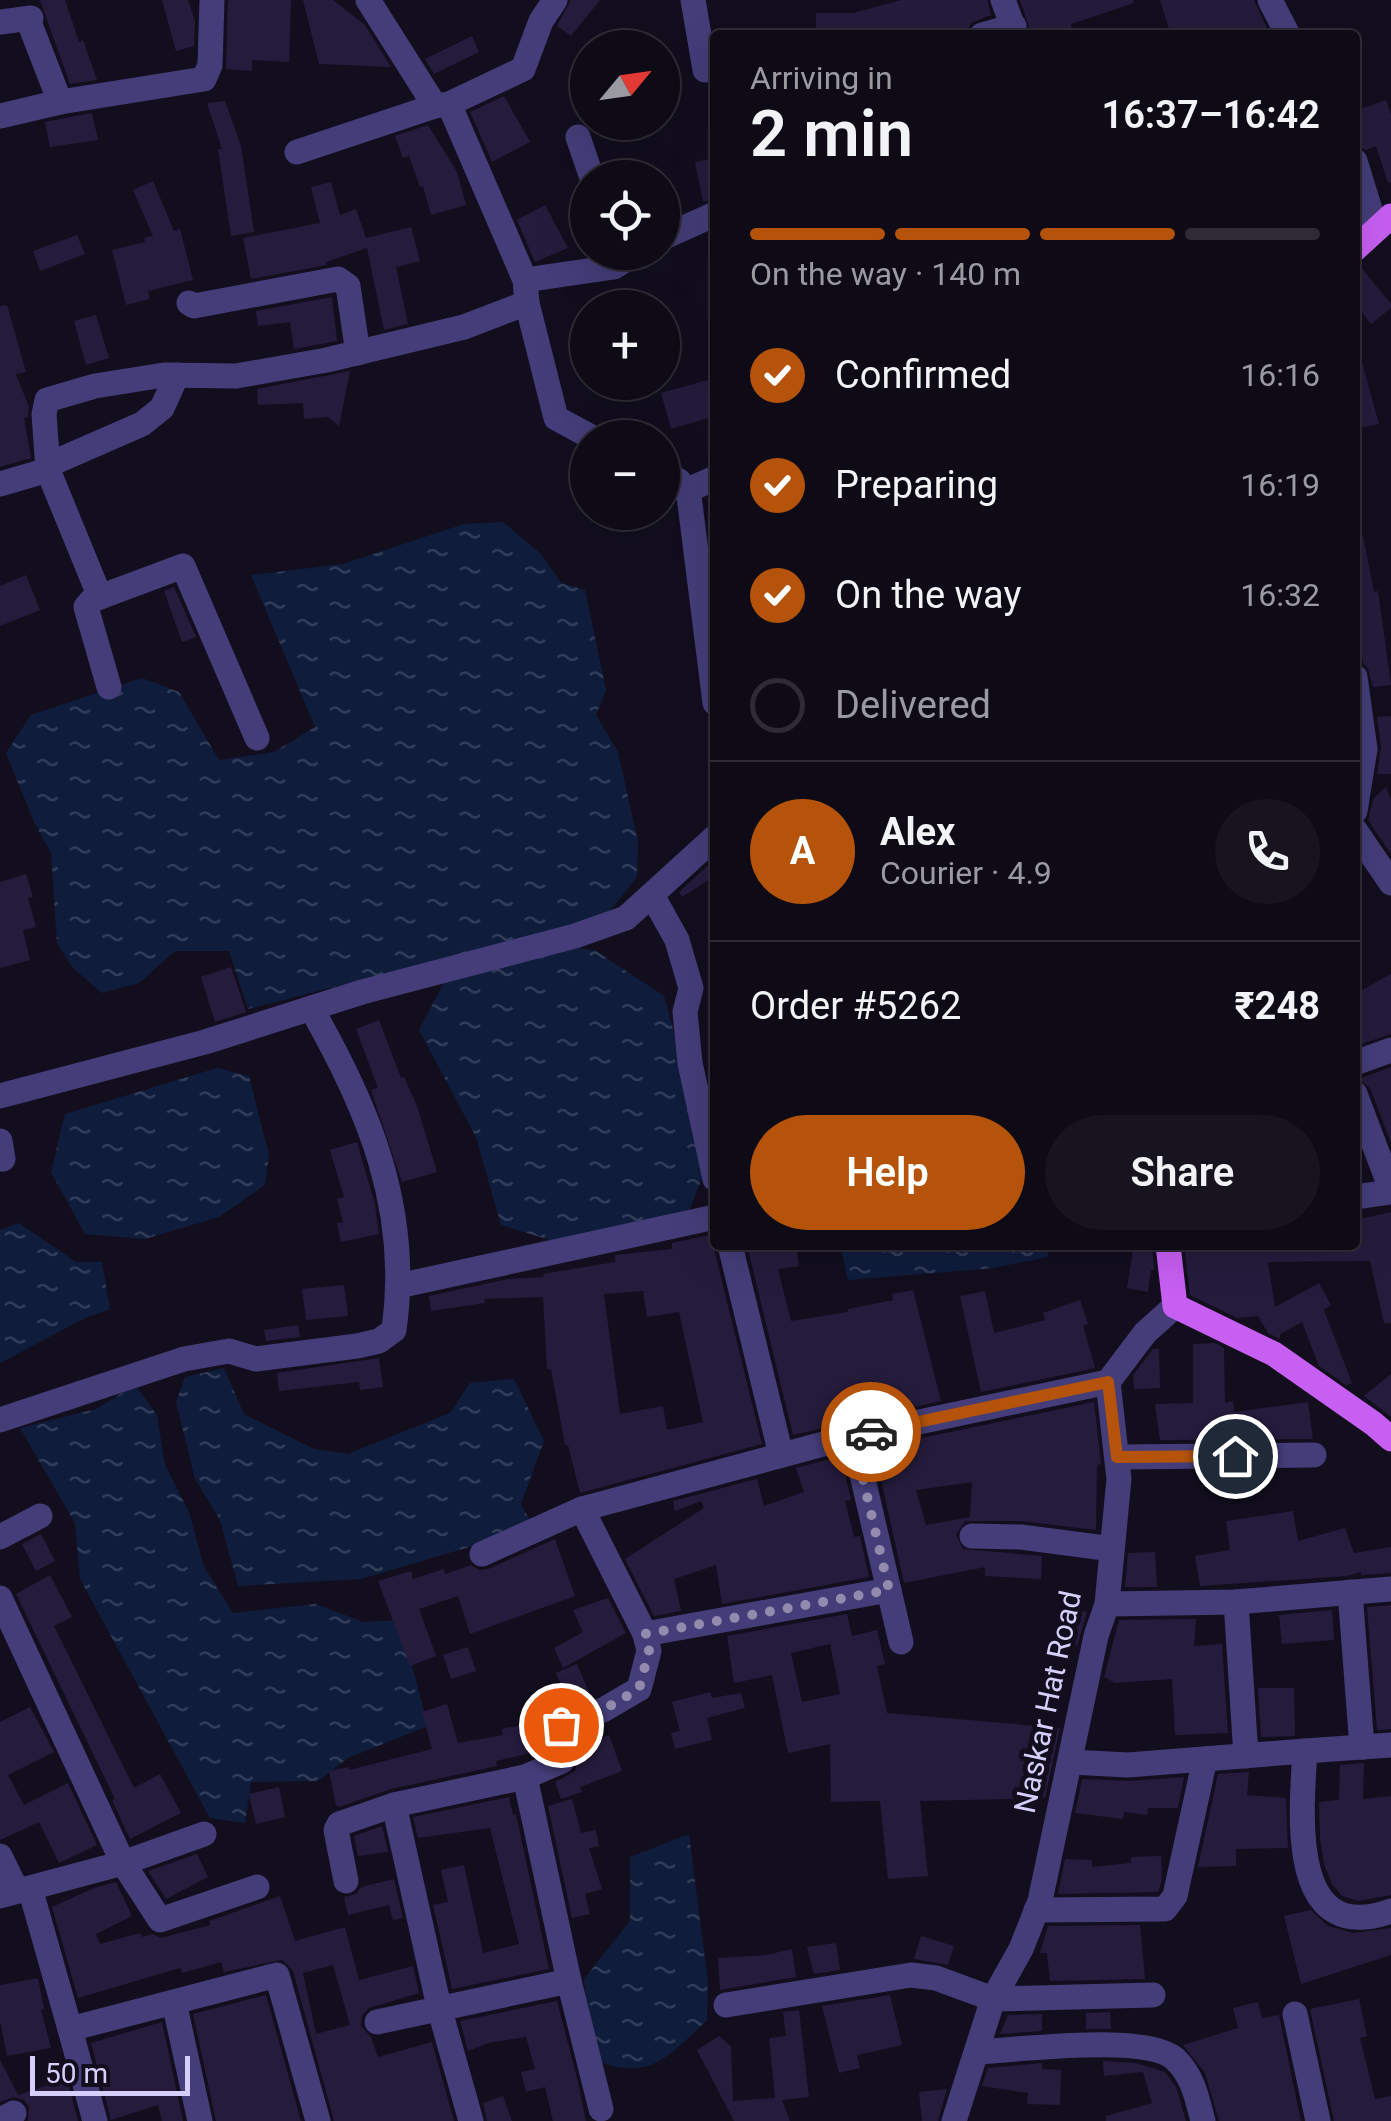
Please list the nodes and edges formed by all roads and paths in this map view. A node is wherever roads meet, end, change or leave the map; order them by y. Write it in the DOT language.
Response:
graph roads {
  1 [pos="212,0"];
  2 [pos="368,0"];
  3 [pos="556,0"];
  4 [pos="692,0"];
  5 [pos="1003,0"];
  6 [pos="1270,0"];
  7 [pos="0,22"];
  8 [pos="1015,30"];
  9 [pos="1285,30"];
  10 [pos="705,70"];
  11 [pos="60,102"];
  12 [pos="442,105"];
  13 [pos="0,116"];
  14 [pos="297,152"];
  15 [pos="1360,172"];
  16 [pos="710,216"];
  17 [pos="1384,222"];
  18 [pos="680,230"];
  19 [pos="1360,244"];
  20 [pos="597,270"];
  21 [pos="526,291"];
  22 [pos="189,303"];
  23 [pos="358,353"];
  24 [pos="177,374"];
  25 [pos="570,426"];
  26 [pos="48,468"];
  27 [pos="710,480"];
  28 [pos="680,482"];
  29 [pos="0,484"];
  30 [pos="686,491"];
  31 [pos="100,597"];
  32 [pos="710,666"];
  33 [pos="108,687"];
  34 [pos="1360,717"];
  35 [pos="257,738"];
  36 [pos="1360,777"];
  37 [pos="1360,837"];
  38 [pos="710,842"];
  39 [pos="1391,883"];
  40 [pos="652,894"];
  41 [pos="311,1008"];
  42 [pos="1391,1050"];
  43 [pos="1360,1062"];
  44 [pos="0,1096"];
  45 [pos="1360,1107"];
  46 [pos="0,1141"];
  47 [pos="710,1157"];
  48 [pos="0,1159"];
  49 [pos="1391,1191"];
  50 [pos="1360,1196"];
  51 [pos="710,1218"];
  52 [pos="731,1250"];
  53 [pos="1169,1250"];
  54 [pos="398,1286"];
  55 [pos="1175,1306"];
  56 [pos="1108,1382"];
  57 [pos="0,1420"];
  58 [pos="853,1436"];
  59 [pos="1391,1440"];
  60 [pos="781,1455"];
  61 [pos="1314,1455"];
  62 [pos="1117,1457"];
  63 [pos="582,1508"];
  64 [pos="40,1516"];
  65 [pos="972,1536"];
  66 [pos="0,1537"];
  67 [pos="1112,1544"];
  68 [pos="482,1554"];
  69 [pos="1391,1589"];
  70 [pos="889,1590"];
  71 [pos="1350,1592"];
  72 [pos="0,1598"];
  73 [pos="1236,1602"];
  74 [pos="1107,1604"];
  75 [pos="645,1634"];
  76 [pos="901,1642"];
  77 [pos="1391,1745"];
  78 [pos="1362,1747"];
  79 [pos="1304,1751"];
  80 [pos="1246,1756"];
  81 [pos="1206,1759"];
  82 [pos="1071,1762"];
  83 [pos="525,1777"];
  84 [pos="394,1805"];
  85 [pos="204,1834"];
  86 [pos="0,1856"];
  87 [pos="124,1864"];
  88 [pos="346,1881"];
  89 [pos="257,1888"];
  90 [pos="16,1892"];
  91 [pos="1036,1910"];
  92 [pos="1391,1910"];
  93 [pos="569,1981"];
  94 [pos="1152,1995"];
  95 [pos="993,1999"];
  96 [pos="174,2002"];
  97 [pos="726,2005"];
  98 [pos="440,2006"];
  99 [pos="1295,2014"];
  100 [pos="377,2022"];
  101 [pos="70,2029"];
  102 [pos="977,2052"];
  103 [pos="602,2109"];
  104 [pos="95,2121"];
  105 [pos="200,2121"];
  106 [pos="318,2121"];
  107 [pos="471,2121"];
  108 [pos="954,2121"];
  109 [pos="1203,2121"];
  110 [pos="1318,2121"];
  1 -- 11 [label="street"];
  2 -- 12 [label="street"];
  3 -- 12 [label="street"];
  4 -- 10 [label="street"];
  5 -- 8 [label="street"];
  6 -- 9 [label="street"];
  7 -- 11 [label="street"];
  11 -- 13 [label="street"];
  12 -- 14 [label="street"];
  12 -- 21 [label="street"];
  15 -- 17 [label="street"];
  16 -- 18 [label="street"];
  17 -- 19 [label="main road"];
  20 -- 21 [label="street"];
  21 -- 23 [label="street"];
  21 -- 25 [label="street"];
  22 -- 23 [label="street"];
  23 -- 24 [label="street"];
  24 -- 26 [label="street"];
  24 -- 26 [label="street"];
  26 -- 29 [label="street"];
  26 -- 31 [label="street"];
  27 -- 30 [label="street"];
  28 -- 30 [label="street"];
  30 -- 32 [label="street"];
  31 -- 33 [label="street"];
  31 -- 35 [label="street"];
  34 -- 36 [label="street"];
  37 -- 39 [label="street"];
  38 -- 40 [label="street"];
  40 -- 41 [label="street"];
  40 -- 47 [label="street"];
  41 -- 44 [label="street"];
  41 -- 54 [label="street"];
  42 -- 43 [label="street"];
  45 -- 49 [label="street"];
  46 -- 48 [label="street"];
  49 -- 50 [label="street"];
  51 -- 54 [label="street"];
  52 -- 60 [label="street"];
  53 -- 55 [label="main road"];
  54 -- 57 [label="street"];
  55 -- 56 [label="street"];
  55 -- 59 [label="main road"];
  56 -- 58 [label="street"];
  56 -- 62 [label="street, Naskar Hat Road"];
  58 -- 60 [label="street"];
  58 -- 70 [label="street"];
  60 -- 63 [label="street"];
  61 -- 62 [label="street"];
  62 -- 67 [label="street, Naskar Hat Road"];
  63 -- 68 [label="street"];
  63 -- 75 [label="street"];
  64 -- 66 [label="street"];
  65 -- 67 [label="street"];
  67 -- 74 [label="street, Naskar Hat Road"];
  69 -- 71 [label="street"];
  70 -- 75 [label="street"];
  70 -- 76 [label="street"];
  71 -- 73 [label="street"];
  71 -- 78 [label="street"];
  72 -- 87 [label="street"];
  73 -- 74 [label="street"];
  73 -- 80 [label="street"];
  74 -- 82 [label="street, Naskar Hat Road"];
  75 -- 83 [label="street"];
  77 -- 78 [label="street"];
  78 -- 79 [label="street"];
  79 -- 80 [label="street"];
  79 -- 92 [label="street"];
  80 -- 81 [label="street"];
  81 -- 82 [label="street"];
  81 -- 91 [label="street"];
  82 -- 91 [label="street, Naskar Hat Road"];
  83 -- 84 [label="street"];
  83 -- 93 [label="street"];
  84 -- 88 [label="street"];
  84 -- 98 [label="street"];
  85 -- 87 [label="street"];
  86 -- 90 [label="street"];
  87 -- 89 [label="street"];
  87 -- 90 [label="street"];
  90 -- 101 [label="street"];
  91 -- 95 [label="street, Naskar Hat Road"];
  93 -- 98 [label="street"];
  93 -- 103 [label="street"];
  94 -- 95 [label="street"];
  95 -- 97 [label="street"];
  95 -- 102 [label="street, Naskar Hat Road"];
  96 -- 101 [label="street"];
  96 -- 105 [label="street"];
  96 -- 106 [label="street"];
  98 -- 100 [label="street"];
  98 -- 107 [label="street"];
  99 -- 110 [label="street"];
  101 -- 104 [label="street"];
  102 -- 108 [label="street, Naskar Hat Road"];
  102 -- 109 [label="street"];
}
